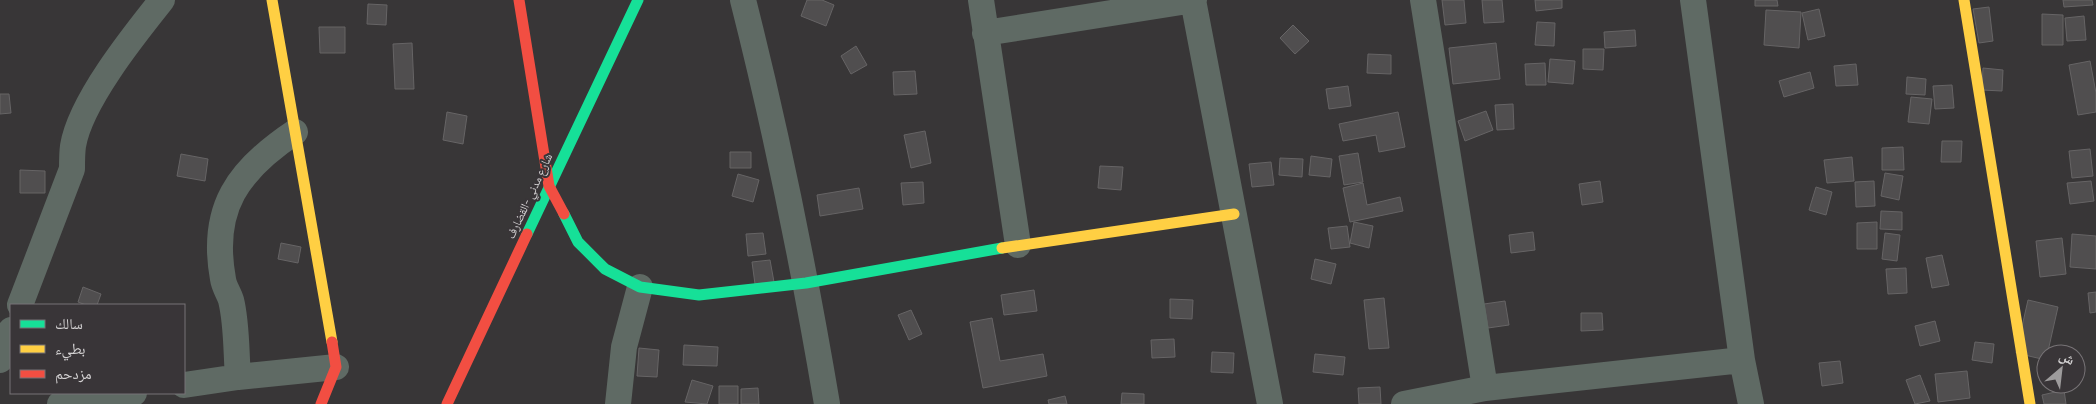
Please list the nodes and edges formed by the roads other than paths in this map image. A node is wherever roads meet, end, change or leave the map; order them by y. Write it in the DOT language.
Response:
graph roads {
  1 [pos="162,0"];
  2 [pos="272,0"];
  3 [pos="519,0"];
  4 [pos="638,0"];
  5 [pos="743,0"];
  6 [pos="981,0"];
  7 [pos="1193,0"];
  8 [pos="1423,0"];
  9 [pos="1693,0"];
  10 [pos="1964,0"];
  11 [pos="985,33"];
  12 [pos="295,132"];
  13 [pos="549,186"];
  14 [pos="1234,214"];
  15 [pos="1018,245"];
  16 [pos="806,283"];
  17 [pos="640,287"];
  18 [pos="20,304"];
  19 [pos="10,333"];
  20 [pos="0,360"];
  21 [pos="1742,360"];
  22 [pos="336,367"];
  23 [pos="238,377"];
  24 [pos="185,385"];
  25 [pos="1485,388"];
  26 [pos="127,394"];
  27 [pos="60,404"];
  28 [pos="321,404"];
  29 [pos="447,404"];
  30 [pos="618,404"];
  31 [pos="827,404"];
  32 [pos="1270,404"];
  33 [pos="1404,404"];
  34 [pos="1751,404"];
  35 [pos="2030,404"];
  1 -- 18 [label="street"];
  2 -- 12 [label="main road"];
  3 -- 13 [label="main road"];
  4 -- 13 [label="main road, شارع مدني -القضارف"];
  5 -- 16 [label="street"];
  6 -- 11 [label="street"];
  7 -- 11 [label="street"];
  7 -- 14 [label="street"];
  8 -- 25 [label="street"];
  9 -- 21 [label="street"];
  10 -- 35 [label="main road"];
  11 -- 15 [label="street"];
  12 -- 22 [label="main road"];
  12 -- 23 [label="street"];
  13 -- 17 [label="main road"];
  13 -- 29 [label="main road, شارع مدني -القضارف"];
  14 -- 15 [label="main road"];
  14 -- 32 [label="street"];
  15 -- 16 [label="main road"];
  16 -- 17 [label="main road"];
  16 -- 31 [label="street"];
  17 -- 30 [label="street"];
  19 -- 20 [label="street"];
  21 -- 25 [label="street"];
  21 -- 34 [label="street"];
  22 -- 23 [label="street"];
  22 -- 28 [label="main road"];
  23 -- 24 [label="street"];
  25 -- 33 [label="street"];
  26 -- 27 [label="street"];
}
